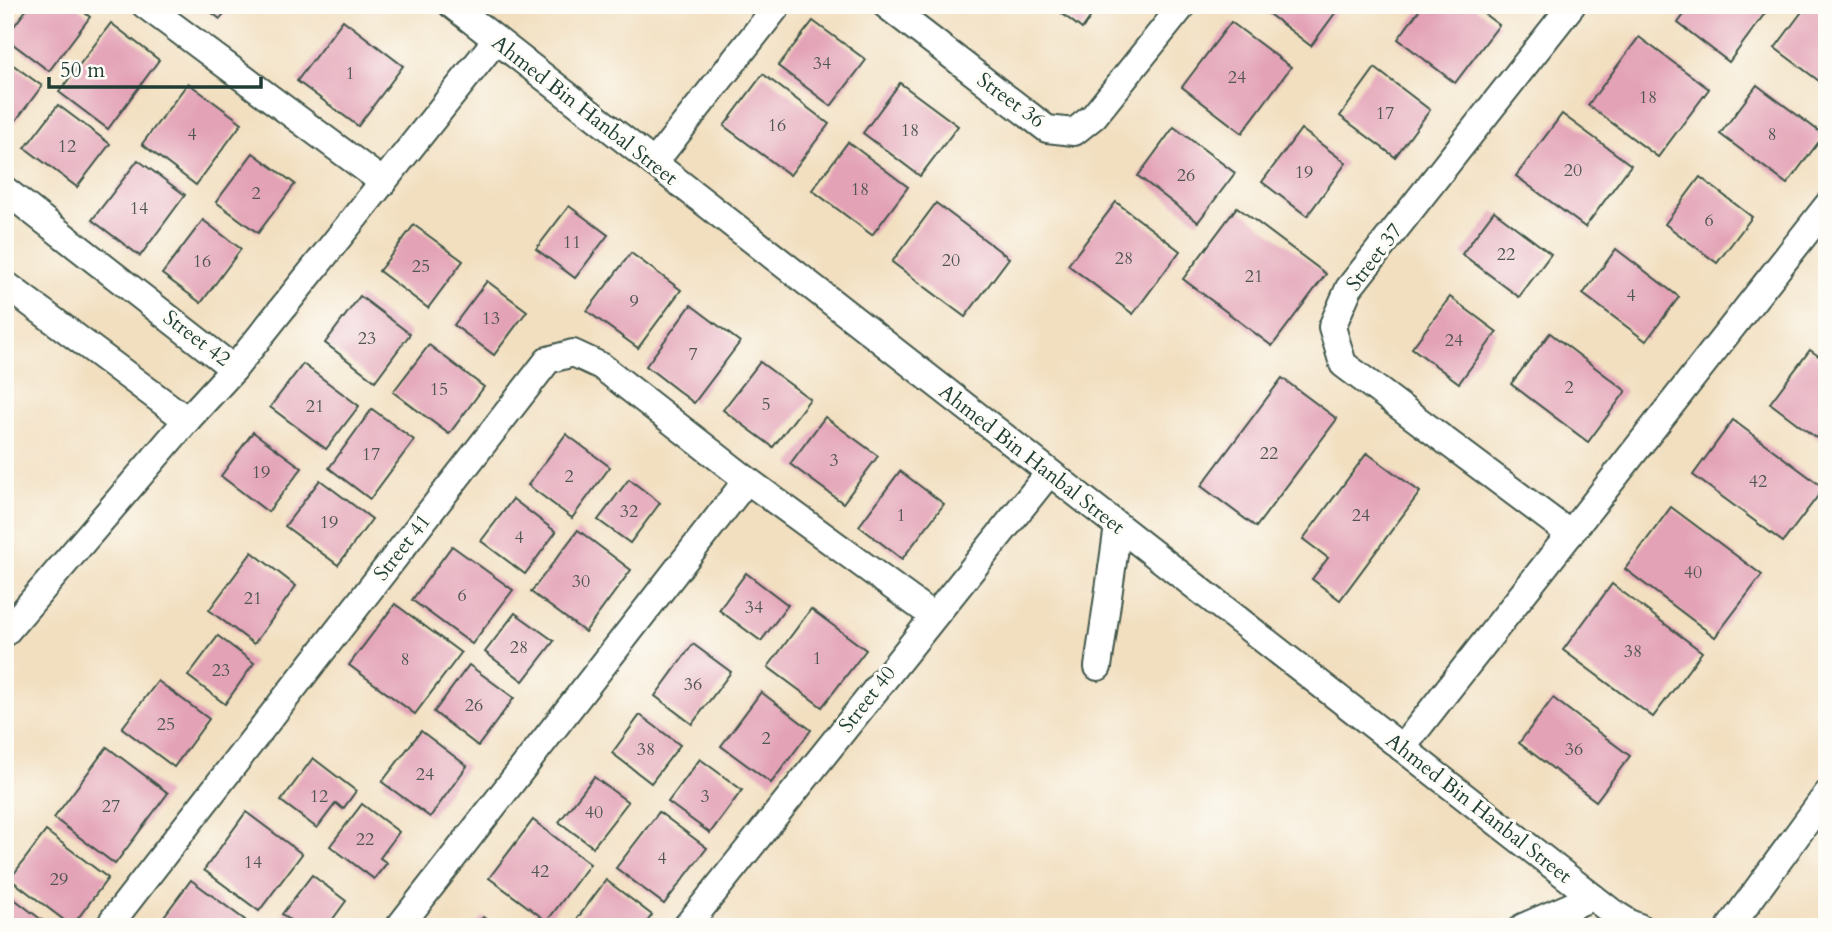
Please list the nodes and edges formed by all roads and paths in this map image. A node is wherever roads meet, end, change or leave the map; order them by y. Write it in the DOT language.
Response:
graph roads {
  1 [pos="145,5"];
  2 [pos="452,5"];
  3 [pos="778,5"];
  4 [pos="886,5"];
  5 [pos="1183,5"];
  6 [pos="1572,5"];
  7 [pos="496,40"];
  8 [pos="654,163"];
  9 [pos="383,183"];
  10 [pos="5,190"];
  11 [pos="1827,206"];
  12 [pos="5,285"];
  13 [pos="234,369"];
  14 [pos="187,420"];
  15 [pos="1049,472"];
  16 [pos="747,480"];
  17 [pos="1118,526"];
  18 [pos="1570,534"];
  19 [pos="933,616"];
  20 [pos="5,633"];
  21 [pos="1098,667"];
  22 [pos="1402,748"];
  23 [pos="1827,794"];
  24 [pos="1609,912"];
  25 [pos="1729,923"];
  26 [pos="110,927"];
  27 [pos="399,927"];
  28 [pos="686,927"];
  29 [pos="1523,927"];
  30 [pos="1639,927"];
  1 -- 9 [label="street"];
  2 -- 7 [label="street, Ahmed Bin Hanbal Street"];
  3 -- 8 [label="street"];
  4 -- 5 [label="street, Street 36"];
  6 -- 18 [label="street, Street 37"];
  7 -- 8 [label="street, Ahmed Bin Hanbal Street"];
  7 -- 9 [label="street, Street 42"];
  8 -- 15 [label="street, Ahmed Bin Hanbal Street"];
  9 -- 13 [label="street, Street 42"];
  10 -- 13 [label="street, Street 42"];
  11 -- 18 [label="street"];
  12 -- 14 [label="street"];
  13 -- 14 [label="street"];
  14 -- 20 [label="street"];
  15 -- 17 [label="street, Ahmed Bin Hanbal Street"];
  15 -- 19 [label="street, Street 40"];
  16 -- 19 [label="street, Street 41"];
  16 -- 26 [label="street, Street 41"];
  16 -- 27 [label="street"];
  17 -- 21 [label="street"];
  17 -- 22 [label="street, Ahmed Bin Hanbal Street"];
  18 -- 22 [label="street"];
  19 -- 28 [label="street, Street 40"];
  22 -- 24 [label="street, Ahmed Bin Hanbal Street"];
  23 -- 25 [label="street"];
  24 -- 29 [label="street"];
  24 -- 30 [label="street, Ahmed Bin Hanbal Street"];
}
